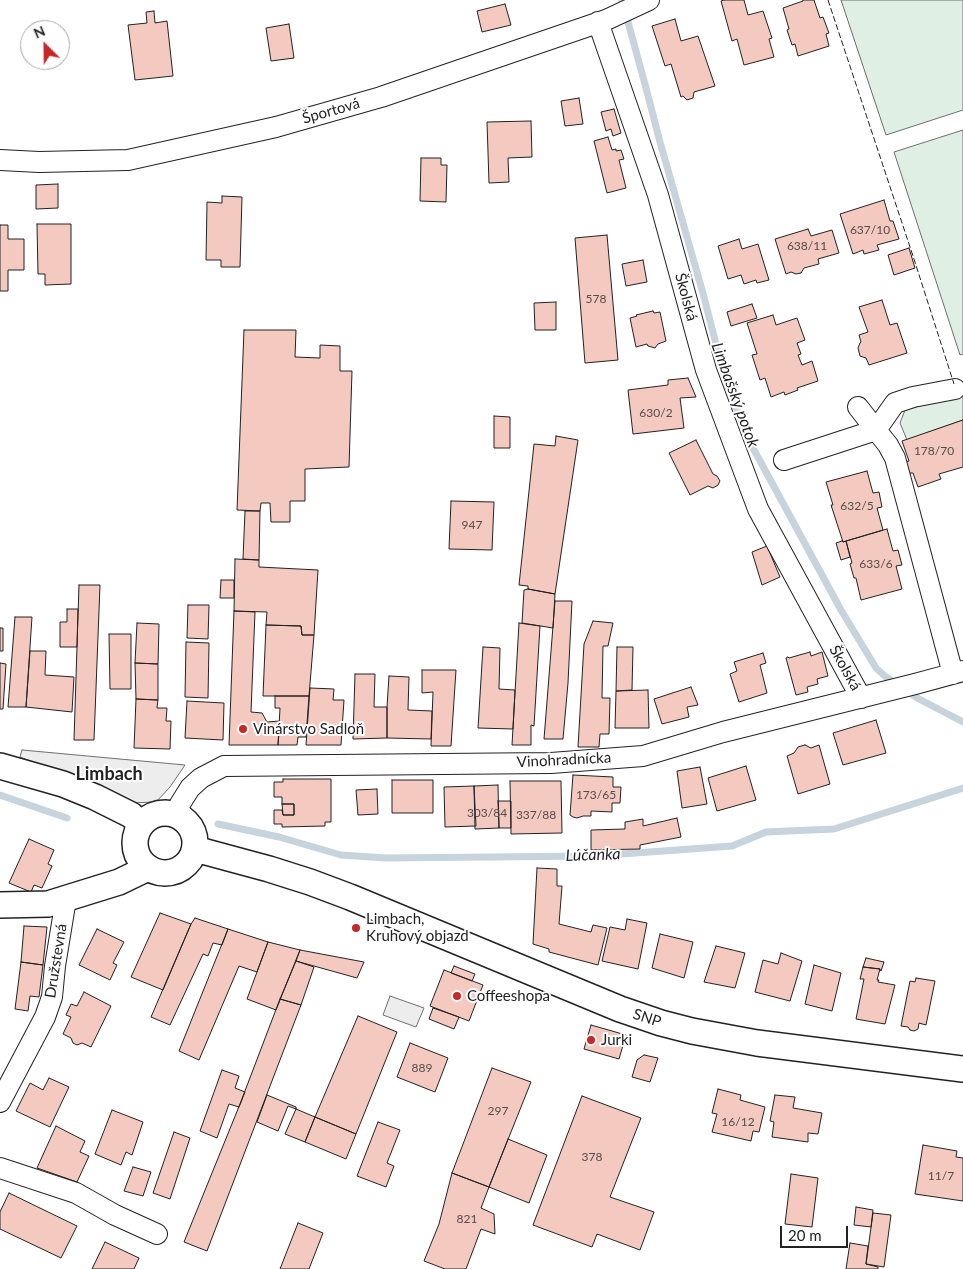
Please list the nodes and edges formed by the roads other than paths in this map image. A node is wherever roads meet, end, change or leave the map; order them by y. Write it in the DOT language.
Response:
graph roads {
  1 [pos="648,0"];
  2 [pos="602,21"];
  3 [pos="0,160"];
  4 [pos="955,389"];
  5 [pos="858,407"];
  6 [pos="876,430"];
  7 [pos="784,460"];
  8 [pos="958,673"];
  9 [pos="861,698"];
  10 [pos="0,766"];
  11 [pos="178,815"];
  12 [pos="141,824"];
  13 [pos="195,849"];
  14 [pos="148,868"];
  15 [pos="66,899"];
  16 [pos="0,905"];
  17 [pos="963,1069"];
  18 [pos="0,1102"];
  19 [pos="0,1168"];
  20 [pos="157,1234"];
  1 -- 2 [label="street, Športová"];
  2 -- 3 [label="street, Športová"];
  2 -- 9 [label="street, Školská"];
  4 -- 6 [label="street"];
  5 -- 6 [label="street"];
  6 -- 7 [label="street"];
  6 -- 8 [label="street"];
  8 -- 9 [label="street, Vinohradnícka"];
  9 -- 11 [label="street, Vinohradnícka"];
  10 -- 12 [label="street"];
  11 -- 12 [label="street"];
  11 -- 13 [label="street"];
  12 -- 14 [label="street"];
  13 -- 14 [label="street"];
  13 -- 17 [label="street, SNP"];
  14 -- 15 [label="street"];
  15 -- 16 [label="street"];
  15 -- 18 [label="street, Družstevná"];
  19 -- 20 [label="street"];
}
